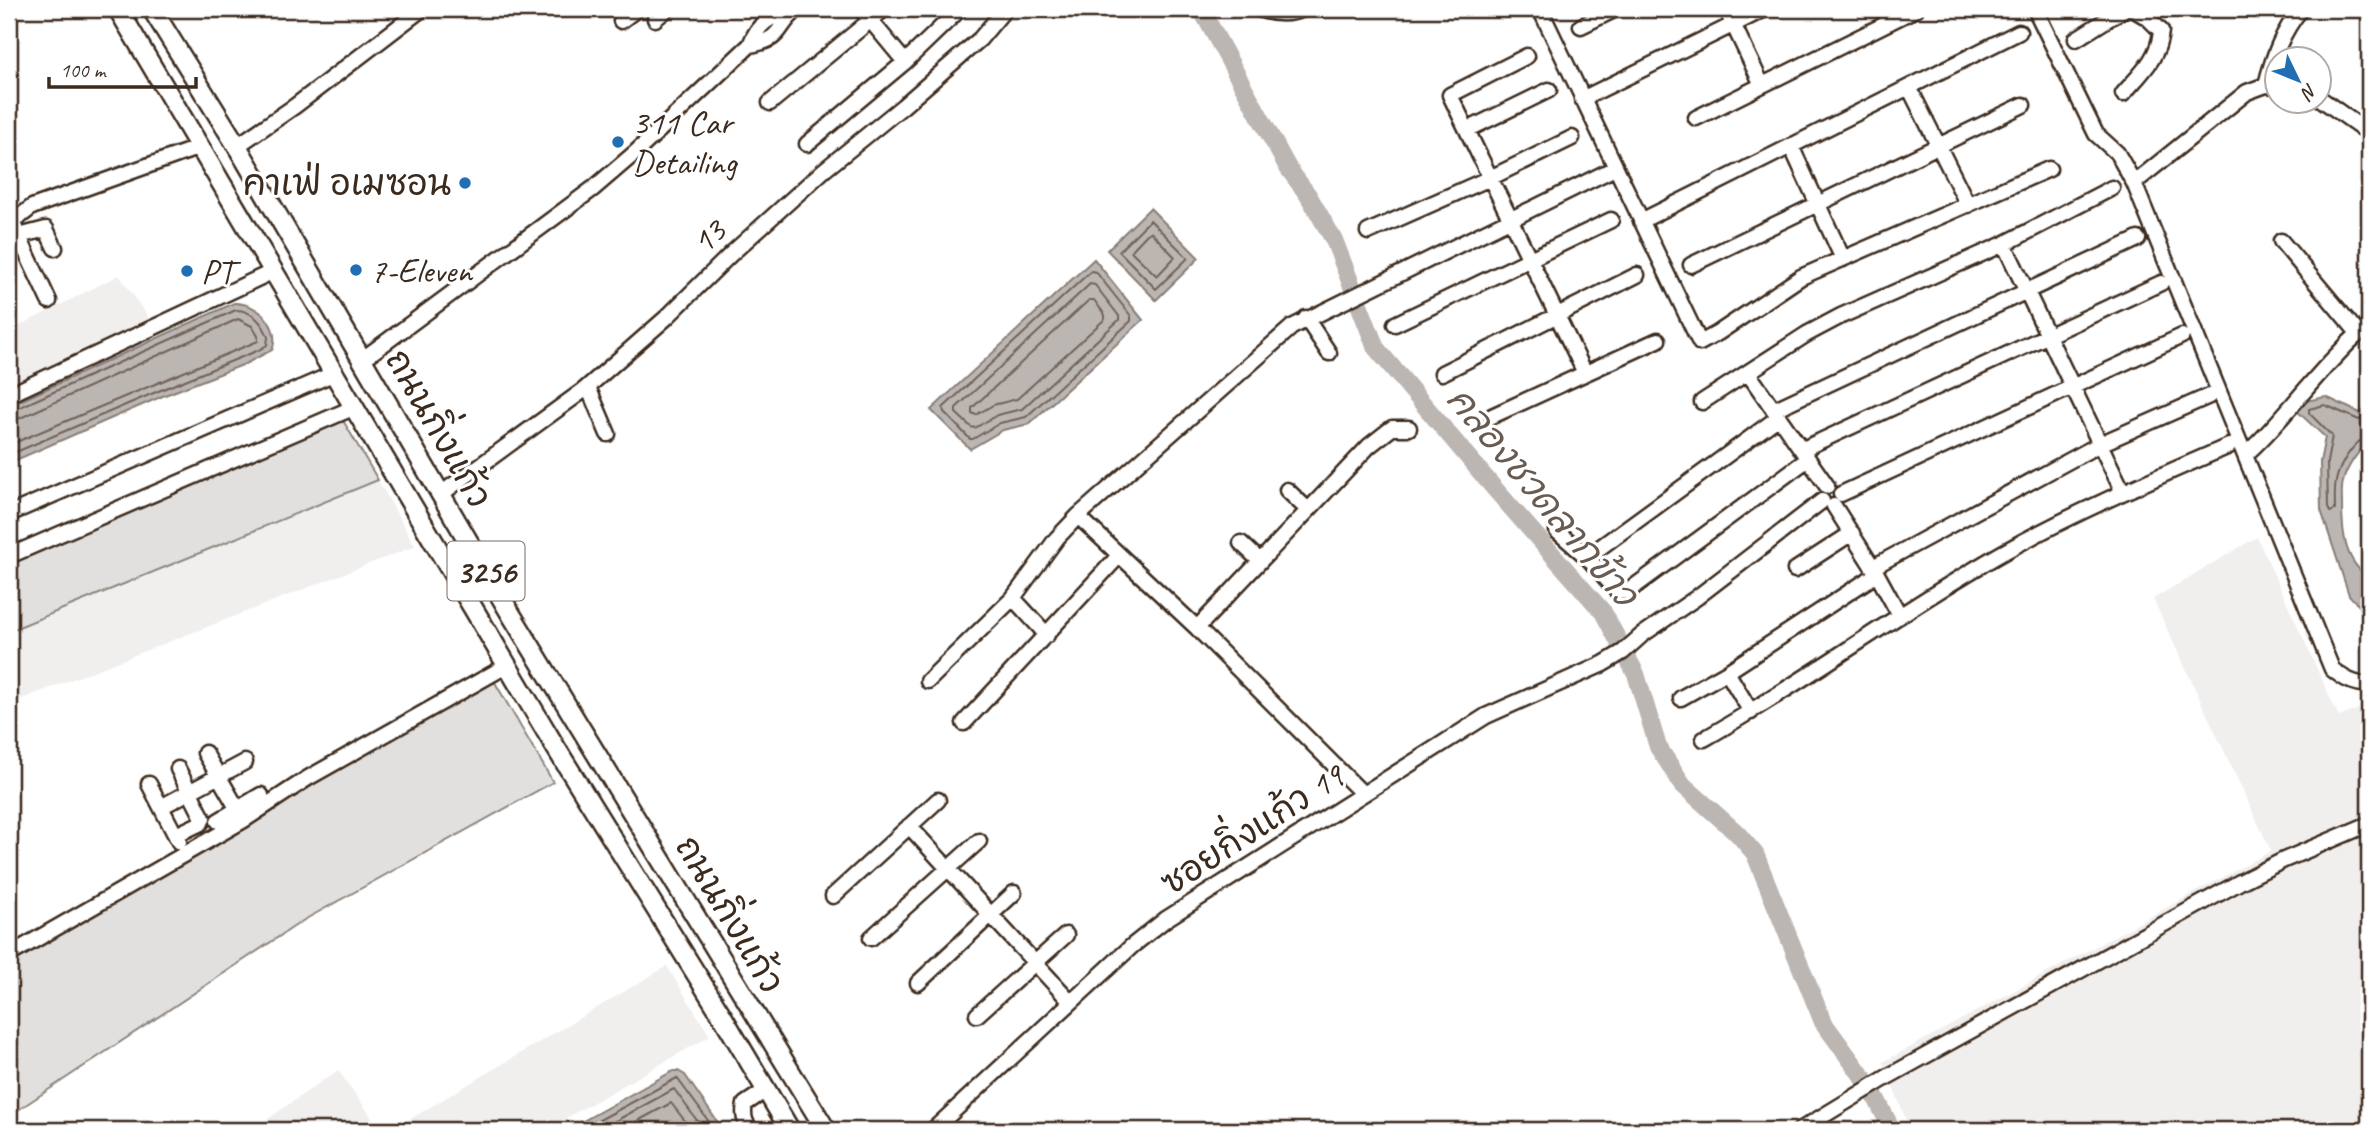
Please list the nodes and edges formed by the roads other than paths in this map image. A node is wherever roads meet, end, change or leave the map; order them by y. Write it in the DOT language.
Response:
graph roads {
  1 [pos="118,9"];
  2 [pos="422,9"];
  3 [pos="637,9"];
  4 [pos="667,9"];
  5 [pos="861,9"];
  6 [pos="884,9"];
  7 [pos="960,9"];
  8 [pos="1005,9"];
  9 [pos="1259,9"];
  10 [pos="1303,9"];
  11 [pos="1541,9"];
  12 [pos="1616,9"];
  13 [pos="1726,9"];
  14 [pos="1765,9"];
  15 [pos="1916,9"];
  16 [pos="2035,9"];
  17 [pos="2124,9"];
  18 [pos="2133,9"];
  19 [pos="2301,9"];
  20 [pos="156,10"];
  21 [pos="795,11"];
  22 [pos="1887,15"];
  23 [pos="655,19"];
  24 [pos="621,21"];
  25 [pos="870,21"];
  26 [pos="1733,24"];
  27 [pos="1581,26"];
  28 [pos="2019,32"];
  29 [pos="2076,39"];
  30 [pos="2278,46"];
  31 [pos="1527,56"];
  32 [pos="905,62"];
  33 [pos="1762,85"];
  34 [pos="1909,87"];
  35 [pos="2262,88"];
  36 [pos="1549,90"];
  37 [pos="2123,94"];
  38 [pos="1582,99"];
  39 [pos="770,103"];
  40 [pos="2023,105"];
  41 [pos="2332,107"];
  42 [pos="1696,118"];
  43 [pos="1467,130"];
  44 [pos="2369,134"];
  45 [pos="1572,138"];
  46 [pos="807,144"];
  47 [pos="237,145"];
  48 [pos="1938,145"];
  49 [pos="1791,146"];
  50 [pos="200,147"];
  51 [pos="1615,168"];
  52 [pos="2049,169"];
  53 [pos="1490,178"];
  54 [pos="2134,183"];
  55 [pos="2112,188"];
  56 [pos="1818,203"];
  57 [pos="1968,205"];
  58 [pos="1510,220"];
  59 [pos="1611,220"];
  60 [pos="1641,221"];
  61 [pos="13,228"];
  62 [pos="1368,232"];
  63 [pos="2138,239"];
  64 [pos="2281,241"];
  65 [pos="2004,244"];
  66 [pos="55,248"];
  67 [pos="1530,259"];
  68 [pos="1843,259"];
  69 [pos="1691,265"];
  70 [pos="274,271"];
  71 [pos="1637,275"];
  72 [pos="2161,284"];
  73 [pos="2026,290"];
  74 [pos="49,301"];
  75 [pos="1557,315"];
  76 [pos="1306,318"];
  77 [pos="1395,324"];
  78 [pos="2363,331"];
  79 [pos="2182,336"];
  80 [pos="2046,337"];
  81 [pos="1658,340"];
  82 [pos="1329,353"];
  83 [pos="363,359"];
  84 [pos="335,373"];
  85 [pos="1442,373"];
  86 [pos="1585,373"];
  87 [pos="1748,373"];
  88 [pos="588,387"];
  89 [pos="2071,387"];
  90 [pos="9,395"];
  91 [pos="2209,396"];
  92 [pos="1702,402"];
  93 [pos="355,407"];
  94 [pos="1777,413"];
  95 [pos="1492,416"];
  96 [pos="1409,428"];
  97 [pos="608,434"];
  98 [pos="2100,444"];
  99 [pos="2229,446"];
  100 [pos="1805,454"];
  101 [pos="2246,454"];
  102 [pos="1287,490"];
  103 [pos="2123,492"];
  104 [pos="442,494"];
  105 [pos="1832,500"];
  106 [pos="1308,510"];
  107 [pos="9,514"];
  108 [pos="1078,516"];
  109 [pos="1557,531"];
  110 [pos="1852,533"];
  111 [pos="1241,543"];
  112 [pos="9,556"];
  113 [pos="1587,557"];
  114 [pos="1115,560"];
  115 [pos="1260,561"];
  116 [pos="1795,570"];
  117 [pos="1875,570"];
  118 [pos="1013,598"];
  119 [pos="1900,615"];
  120 [pos="1197,628"];
  121 [pos="1048,635"];
  122 [pos="508,665"];
  123 [pos="1727,672"];
  124 [pos="928,681"];
  125 [pos="2369,685"];
  126 [pos="1681,698"];
  127 [pos="1751,712"];
  128 [pos="964,723"];
  129 [pos="1704,739"];
  130 [pos="205,752"];
  131 [pos="245,762"];
  132 [pos="178,769"];
  133 [pos="220,778"];
  134 [pos="149,784"];
  135 [pos="191,793"];
  136 [pos="1363,794"];
  137 [pos="261,795"];
  138 [pos="938,800"];
  139 [pos="161,807"];
  140 [pos="241,814"];
  141 [pos="218,821"];
  142 [pos="2369,824"];
  143 [pos="909,826"];
  144 [pos="176,835"];
  145 [pos="979,841"];
  146 [pos="185,853"];
  147 [pos="947,869"];
  148 [pos="1014,893"];
  149 [pos="833,896"];
  150 [pos="990,915"];
  151 [pos="1066,935"];
  152 [pos="871,939"];
  153 [pos="9,955"];
  154 [pos="1035,963"];
  155 [pos="918,983"];
  156 [pos="1071,1002"];
  157 [pos="977,1015"];
  158 [pos="766,1090"];
  159 [pos="752,1130"];
  160 [pos="790,1130"];
  161 [pos="825,1130"];
  162 [pos="933,1130"];
  163 [pos="1800,1130"];
  1 -- 50 [label="main road, ถนนกิ่งแก้ว / 3256"];
  2 -- 47 [label="street"];
  3 -- 24 [label="street"];
  4 -- 23 [label="street"];
  5 -- 25 [label="street"];
  6 -- 25 [label="street"];
  7 -- 32 [label="street"];
  8 -- 88 [label="street, 13"];
  9 -- 10 [label="street"];
  11 -- 38 [label="street"];
  12 -- 27 [label="street"];
  13 -- 26 [label="street"];
  14 -- 26 [label="street"];
  15 -- 22 [label="street"];
  16 -- 54 [label="street"];
  17 -- 29 [label="street"];
  18 -- 37 [label="street"];
  19 -- 30 [label="street"];
  20 -- 47 [label="main road, ถนนกิ่งแก้ว / 3256"];
  21 -- 83 [label="street"];
  22 -- 33 [label="street"];
  25 -- 32 [label="street"];
  25 -- 39 [label="street"];
  26 -- 33 [label="street"];
  26 -- 38 [label="street"];
  28 -- 34 [label="street"];
  31 -- 43 [label="street"];
  32 -- 46 [label="street"];
  33 -- 42 [label="street"];
  34 -- 48 [label="street"];
  34 -- 49 [label="street"];
  35 -- 54 [label="street"];
  36 -- 43 [label="street"];
  38 -- 51 [label="street"];
  40 -- 48 [label="street"];
  41 -- 44 [label="street"];
  43 -- 53 [label="street"];
  45 -- 53 [label="street"];
  47 -- 83 [label="main road, ถนนกิ่งแก้ว / 3256"];
  48 -- 56 [label="street"];
  48 -- 57 [label="street"];
  49 -- 56 [label="street"];
  49 -- 60 [label="street"];
  50 -- 61 [label="street"];
  50 -- 70 [label="main road, ถนนกิ่งแก้ว / 3256"];
  51 -- 58 [label="street"];
  51 -- 60 [label="street"];
  52 -- 57 [label="street"];
  53 -- 58 [label="street"];
  53 -- 62 [label="street"];
  54 -- 101 [label="street"];
  55 -- 65 [label="street"];
  56 -- 68 [label="street"];
  56 -- 69 [label="street"];
  57 -- 68 [label="street"];
  58 -- 67 [label="street"];
  58 -- 76 [label="street"];
  59 -- 67 [label="street"];
  60 -- 68 [label="street"];
  61 -- 66 [label="street"];
  61 -- 74 [label="street"];
  63 -- 73 [label="street"];
  64 -- 78 [label="street"];
  65 -- 73 [label="street"];
  65 -- 87 [label="street"];
  67 -- 75 [label="street"];
  67 -- 77 [label="street"];
  70 -- 84 [label="main road, ถนนกิ่งแก้ว / 3256"];
  70 -- 90 [label="street"];
  71 -- 75 [label="street"];
  72 -- 80 [label="street"];
  73 -- 80 [label="street"];
  73 -- 94 [label="street"];
  75 -- 85 [label="street"];
  75 -- 86 [label="street"];
  76 -- 82 [label="street"];
  76 -- 108 [label="street"];
  78 -- 101 [label="street"];
  79 -- 89 [label="street, ซอยกิ่งแก้ว 19"];
  80 -- 89 [label="street"];
  80 -- 100 [label="street"];
  81 -- 86 [label="street"];
  83 -- 104 [label="main road, ถนนกิ่งแก้ว / 3256"];
  84 -- 93 [label="main road, ถนนกิ่งแก้ว / 3256"];
  84 -- 107 [label="street"];
  86 -- 95 [label="street"];
  87 -- 92 [label="street"];
  87 -- 94 [label="street"];
  88 -- 97 [label="street"];
  88 -- 104 [label="street, 13"];
  89 -- 98 [label="street"];
  89 -- 105 [label="street, ซอยกิ่งแก้ว 19"];
  91 -- 98 [label="street"];
  93 -- 112 [label="street"];
  93 -- 122 [label="main road, ถนนกิ่งแก้ว / 3256"];
  94 -- 100 [label="street"];
  94 -- 113 [label="street"];
  96 -- 106 [label="street"];
  98 -- 103 [label="street"];
  98 -- 117 [label="street"];
  99 -- 103 [label="street"];
  100 -- 105 [label="street"];
  100 -- 113 [label="street"];
  101 -- 125 [label="street"];
  102 -- 106 [label="street"];
  103 -- 119 [label="street"];
  104 -- 161 [label="main road, ถนนกิ่งแก้ว / 3256"];
  105 -- 110 [label="street"];
  105 -- 136 [label="street, ซอยกิ่งแก้ว 19"];
  106 -- 115 [label="street"];
  108 -- 118 [label="street"];
  108 -- 120 [label="street"];
  109 -- 113 [label="street"];
  110 -- 116 [label="street"];
  110 -- 117 [label="street"];
  111 -- 115 [label="street"];
  114 -- 121 [label="street"];
  115 -- 120 [label="street"];
  117 -- 119 [label="street"];
  117 -- 123 [label="street"];
  118 -- 121 [label="street"];
  118 -- 124 [label="street"];
  119 -- 127 [label="street"];
  120 -- 136 [label="street"];
  121 -- 128 [label="street"];
  122 -- 140 [label="street"];
  122 -- 158 [label="main road, ถนนกิ่งแก้ว / 3256"];
  123 -- 126 [label="street"];
  123 -- 127 [label="street"];
  127 -- 129 [label="street"];
  130 -- 133 [label="street"];
  131 -- 133 [label="street"];
  132 -- 135 [label="street"];
  133 -- 135 [label="street"];
  133 -- 140 [label="street"];
  134 -- 139 [label="street"];
  135 -- 139 [label="street"];
  135 -- 144 [label="street"];
  136 -- 156 [label="street, ซอยกิ่งแก้ว 19"];
  137 -- 140 [label="street"];
  138 -- 143 [label="street"];
  139 -- 144 [label="street"];
  140 -- 141 [label="street"];
  140 -- 146 [label="street"];
  142 -- 163 [label="street"];
  143 -- 147 [label="street"];
  143 -- 149 [label="street"];
  144 -- 146 [label="street"];
  145 -- 147 [label="street"];
  146 -- 153 [label="street"];
  147 -- 150 [label="street"];
  147 -- 152 [label="street"];
  148 -- 150 [label="street"];
  150 -- 154 [label="street"];
  150 -- 155 [label="street"];
  151 -- 154 [label="street"];
  154 -- 156 [label="street"];
  154 -- 157 [label="street"];
  156 -- 162 [label="street, ซอยกิ่งแก้ว 19"];
  158 -- 159 [label="street"];
  158 -- 160 [label="main road, ถนนกิ่งแก้ว / 3256"];
}
